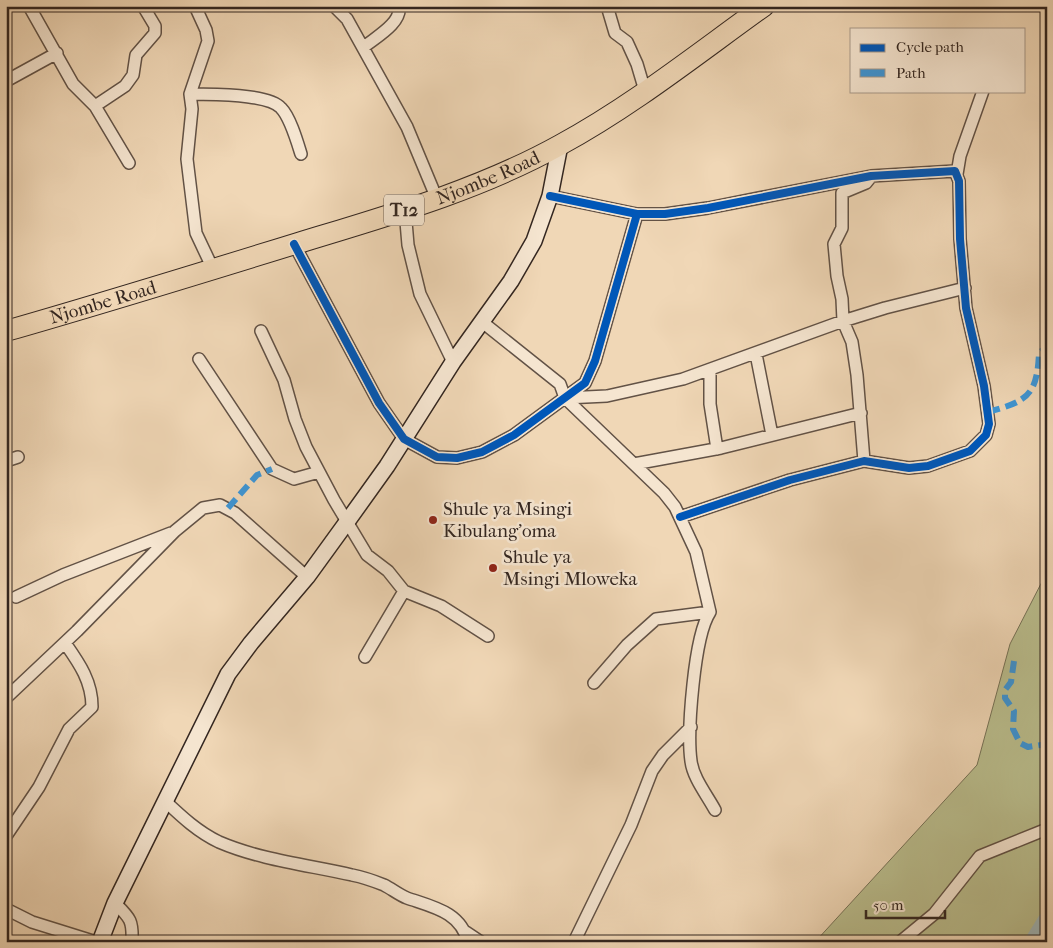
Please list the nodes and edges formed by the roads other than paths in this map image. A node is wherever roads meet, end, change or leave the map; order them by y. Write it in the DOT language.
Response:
graph roads {
  1 [pos="28,6"];
  2 [pos="143,6"];
  3 [pos="195,6"];
  4 [pos="334,6"];
  5 [pos="399,6"];
  6 [pos="607,6"];
  7 [pos="764,6"];
  8 [pos="364,47"];
  9 [pos="57,53"];
  10 [pos="6,81"];
  11 [pos="645,91"];
  12 [pos="983,92"];
  13 [pos="190,94"];
  14 [pos="95,106"];
  15 [pos="560,145"];
  16 [pos="301,154"];
  17 [pos="129,163"];
  18 [pos="957,174"];
  19 [pos="871,176"];
  20 [pos="550,196"];
  21 [pos="436,199"];
  22 [pos="405,210"];
  23 [pos="637,214"];
  24 [pos="294,244"];
  25 [pos="213,269"];
  26 [pos="965,288"];
  27 [pos="482,321"];
  28 [pos="843,321"];
  29 [pos="6,330"];
  30 [pos="261,331"];
  31 [pos="756,354"];
  32 [pos="199,358"];
  33 [pos="453,362"];
  34 [pos="710,370"];
  35 [pos="565,398"];
  36 [pos="861,413"];
  37 [pos="772,435"];
  38 [pos="404,439"];
  39 [pos="717,449"];
  40 [pos="18,457"];
  41 [pos="6,461"];
  42 [pos="864,461"];
  43 [pos="634,464"];
  44 [pos="319,472"];
  45 [pos="680,518"];
  46 [pos="348,521"];
  47 [pos="175,531"];
  48 [pos="307,576"];
  49 [pos="404,591"];
  50 [pos="16,597"];
  51 [pos="710,612"];
  52 [pos="488,636"];
  53 [pos="65,643"];
  54 [pos="365,657"];
  55 [pos="594,682"];
  56 [pos="6,698"];
  57 [pos="691,727"];
  58 [pos="165,801"];
  59 [pos="715,810"];
  60 [pos="1047,829"];
  61 [pos="6,836"];
  62 [pos="115,903"];
  63 [pos="6,909"];
  64 [pos="467,937"];
  65 [pos="98,942"];
  66 [pos="132,942"];
  67 [pos="481,942"];
  68 [pos="574,942"];
  69 [pos="900,942"];
  1 -- 9 [label="street"];
  2 -- 14 [label="street"];
  3 -- 13 [label="street"];
  4 -- 8 [label="street"];
  5 -- 8 [label="street"];
  6 -- 11 [label="street"];
  7 -- 11 [label="highway, Njombe Road / T12"];
  8 -- 21 [label="street"];
  9 -- 10 [label="street"];
  9 -- 14 [label="street"];
  11 -- 15 [label="highway, Njombe Road / T12"];
  12 -- 18 [label="street"];
  13 -- 16 [label="street"];
  13 -- 25 [label="street"];
  14 -- 17 [label="street"];
  15 -- 20 [label="main road"];
  15 -- 21 [label="highway, Njombe Road / T12"];
  18 -- 19 [label="street"];
  18 -- 26 [label="street"];
  19 -- 23 [label="street"];
  19 -- 28 [label="street"];
  20 -- 23 [label="street"];
  20 -- 27 [label="main road"];
  21 -- 22 [label="highway, Njombe Road / T12"];
  22 -- 24 [label="highway, Njombe Road / T12"];
  22 -- 33 [label="street"];
  23 -- 35 [label="street"];
  24 -- 25 [label="highway, Njombe Road / T12"];
  24 -- 38 [label="street"];
  25 -- 29 [label="highway, Njombe Road / T12"];
  26 -- 28 [label="street"];
  26 -- 42 [label="street"];
  27 -- 33 [label="main road"];
  27 -- 35 [label="street"];
  28 -- 31 [label="street"];
  28 -- 36 [label="street"];
  30 -- 44 [label="street"];
  31 -- 34 [label="street"];
  31 -- 37 [label="street"];
  32 -- 44 [label="street"];
  33 -- 38 [label="main road"];
  34 -- 35 [label="street"];
  34 -- 39 [label="street"];
  35 -- 38 [label="street"];
  35 -- 43 [label="street"];
  36 -- 37 [label="street"];
  36 -- 42 [label="street"];
  37 -- 39 [label="street"];
  38 -- 46 [label="main road"];
  39 -- 43 [label="street"];
  40 -- 41 [label="street"];
  42 -- 45 [label="street"];
  43 -- 45 [label="street"];
  44 -- 46 [label="street"];
  45 -- 51 [label="street"];
  46 -- 48 [label="main road"];
  46 -- 49 [label="street"];
  47 -- 48 [label="street"];
  47 -- 50 [label="street"];
  47 -- 53 [label="street"];
  48 -- 58 [label="main road"];
  49 -- 52 [label="street"];
  49 -- 54 [label="street"];
  51 -- 55 [label="street"];
  51 -- 57 [label="street"];
  53 -- 56 [label="street"];
  53 -- 61 [label="street"];
  57 -- 59 [label="street"];
  57 -- 68 [label="street"];
  58 -- 62 [label="main road"];
  58 -- 64 [label="street"];
  60 -- 69 [label="street"];
  62 -- 65 [label="main road"];
  62 -- 66 [label="street"];
  63 -- 65 [label="street"];
  64 -- 67 [label="street"];
}
